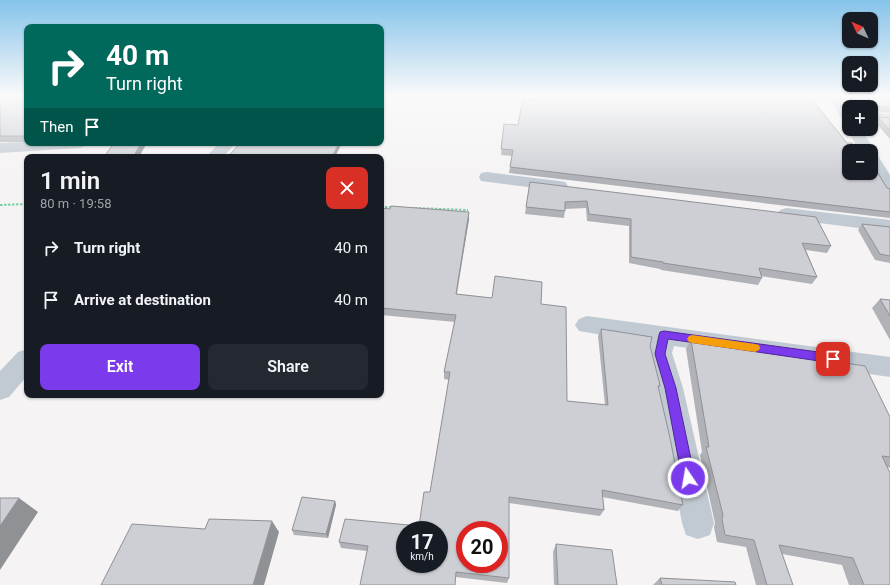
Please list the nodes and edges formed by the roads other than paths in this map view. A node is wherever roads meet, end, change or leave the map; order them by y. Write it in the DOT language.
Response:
graph roads {
  1 [pos="32,146"];
  2 [pos="225,146"];
  3 [pos="0,148"];
  4 [pos="217,154"];
  5 [pos="878,169"];
  6 [pos="487,177"];
  7 [pos="574,188"];
  8 [pos="890,190"];
  9 [pos="771,212"];
  10 [pos="890,226"];
  11 [pos="587,325"];
  12 [pos="664,335"];
  13 [pos="24,362"];
  14 [pos="890,367"];
  15 [pos="0,389"];
  16 [pos="698,523"];
  1 -- 3 [label="street"];
  2 -- 4 [label="street"];
  5 -- 8 [label="street"];
  6 -- 7 [label="street"];
  9 -- 10 [label="street"];
  11 -- 12 [label="street"];
  12 -- 14 [label="street"];
  12 -- 16 [label="street"];
  13 -- 15 [label="street"];
}
